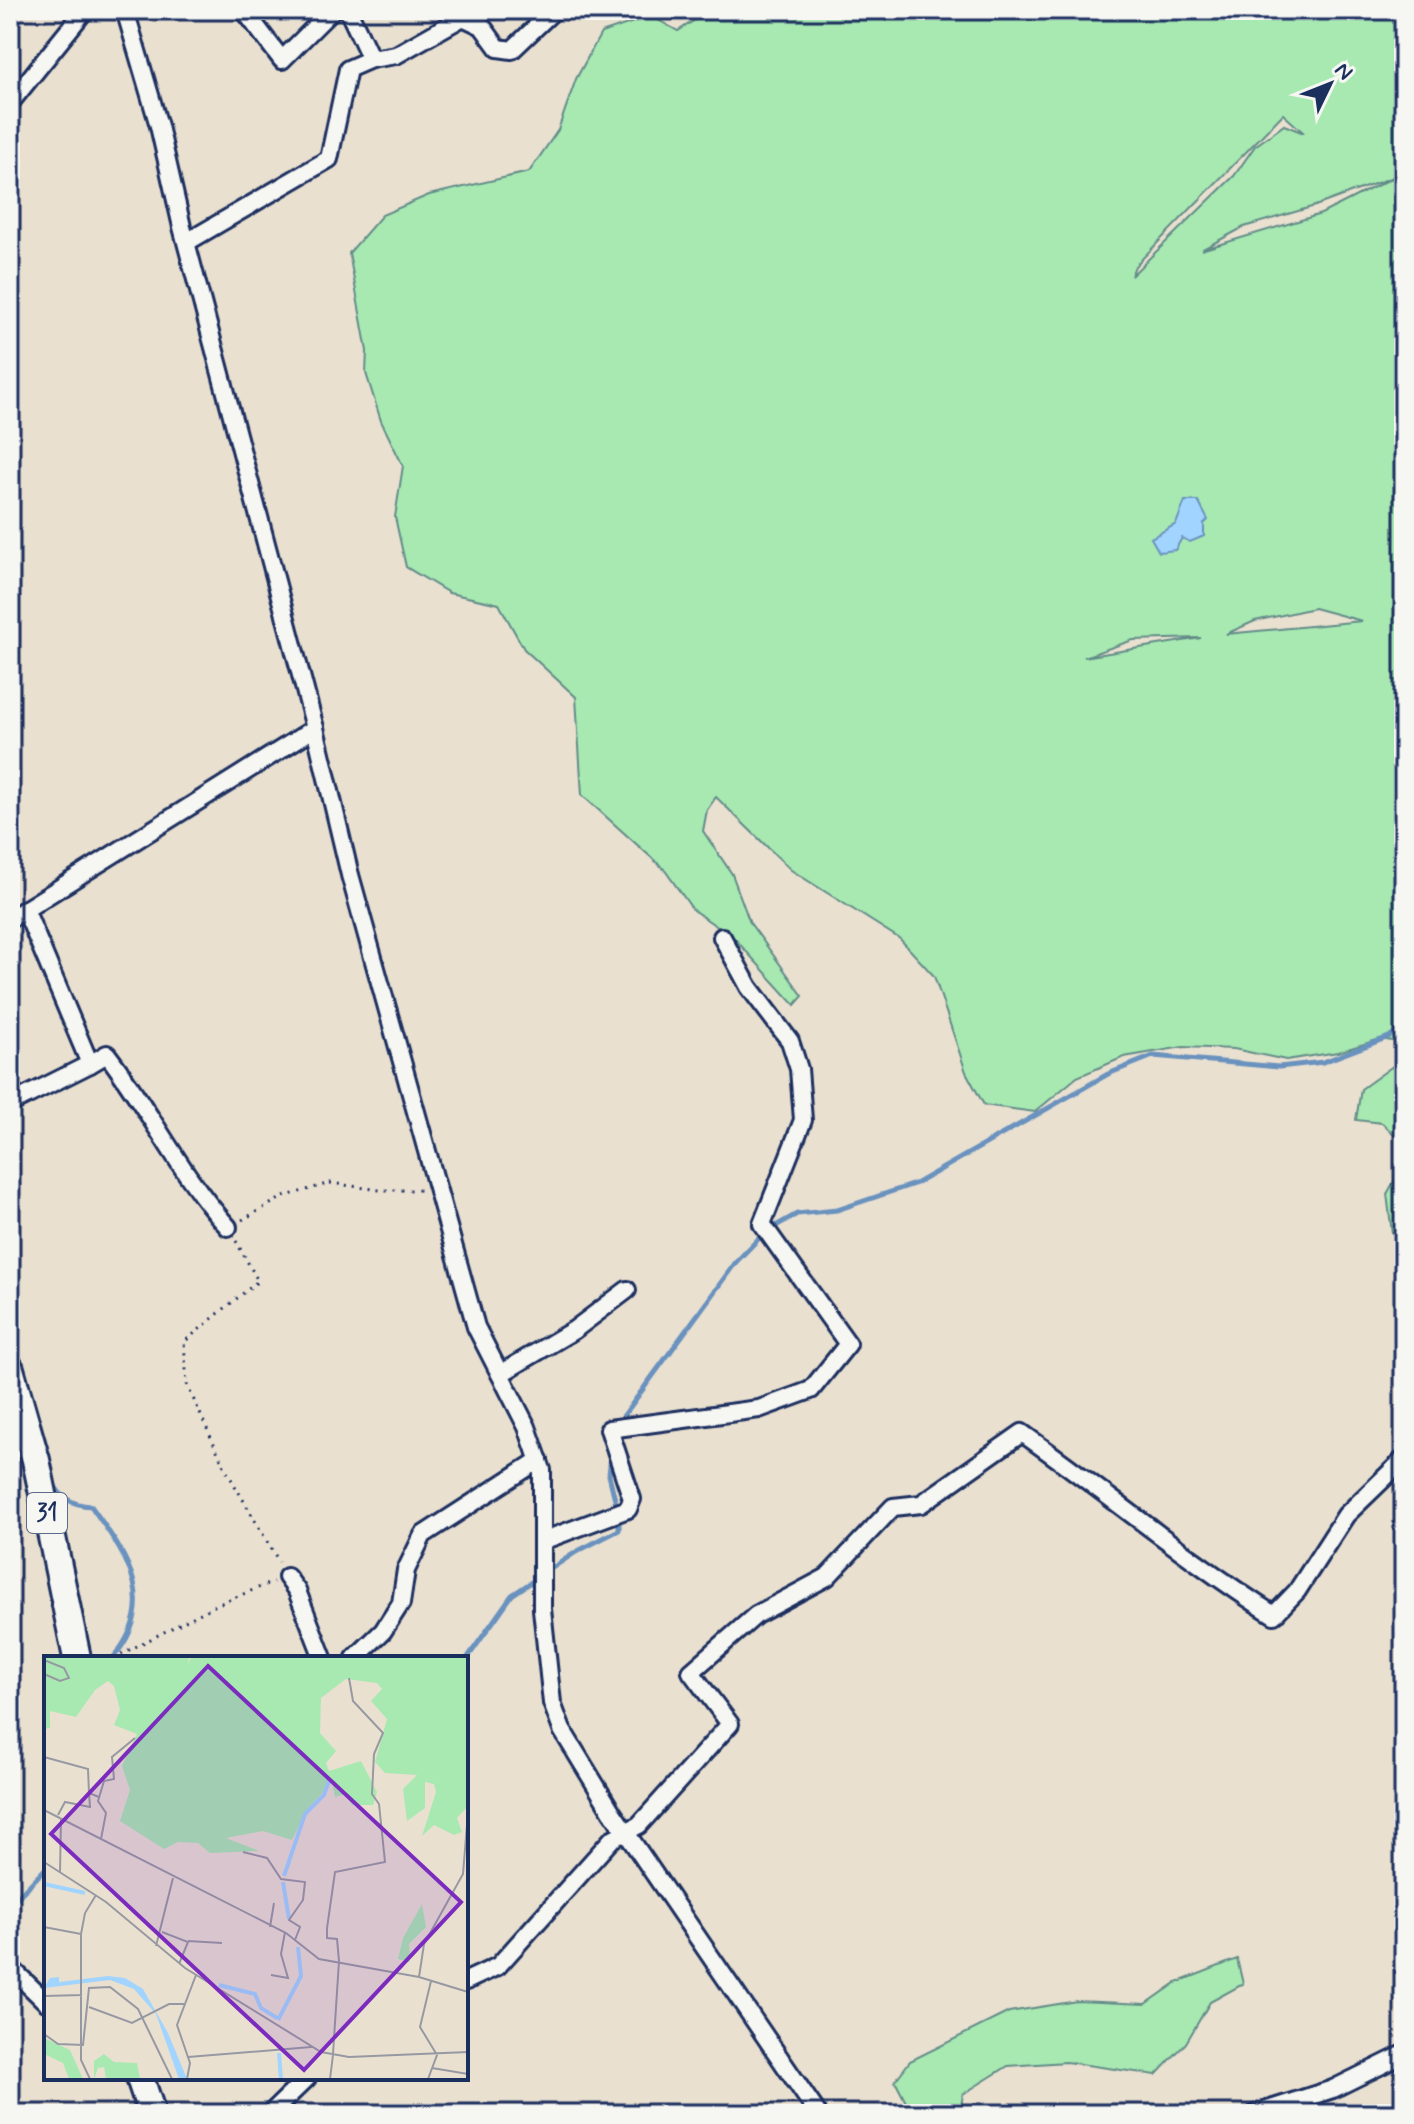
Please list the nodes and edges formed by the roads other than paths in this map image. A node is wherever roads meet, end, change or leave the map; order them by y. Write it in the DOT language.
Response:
graph roads {
  1 [pos="85,10"];
  2 [pos="125,10"];
  3 [pos="244,10"];
  4 [pos="332,10"];
  5 [pos="348,10"];
  6 [pos="554,10"];
  7 [pos="371,59"];
  8 [pos="10,103"];
  9 [pos="187,242"];
  10 [pos="315,728"];
  11 [pos="25,909"];
  12 [pos="10,919"];
  13 [pos="722,937"];
  14 [pos="90,1064"];
  15 [pos="10,1104"];
  16 [pos="228,1227"];
  17 [pos="627,1290"];
  18 [pos="10,1369"];
  19 [pos="500,1374"];
  20 [pos="1404,1459"];
  21 [pos="539,1460"];
  22 [pos="542,1541"];
  23 [pos="287,1577"];
  24 [pos="77,1656"];
  25 [pos="322,1656"];
  26 [pos="357,1656"];
  27 [pos="625,1832"];
  28 [pos="10,1967"];
  29 [pos="468,1980"];
  30 [pos="44,2000"];
  31 [pos="1404,2054"];
  32 [pos="141,2080"];
  33 [pos="305,2080"];
  34 [pos="152,2114"];
  35 [pos="270,2114"];
  36 [pos="818,2114"];
  37 [pos="1255,2114"];
  1 -- 8 [label="street"];
  2 -- 9 [label="street"];
  3 -- 4 [label="street"];
  5 -- 7 [label="street"];
  6 -- 7 [label="street"];
  7 -- 9 [label="street"];
  9 -- 10 [label="street"];
  10 -- 11 [label="street"];
  10 -- 19 [label="street"];
  11 -- 12 [label="street"];
  11 -- 14 [label="street"];
  13 -- 22 [label="street"];
  14 -- 15 [label="street"];
  14 -- 16 [label="street"];
  17 -- 19 [label="street"];
  18 -- 24 [label="main road, 31"];
  19 -- 21 [label="street"];
  20 -- 27 [label="street"];
  21 -- 22 [label="street"];
  21 -- 26 [label="street"];
  22 -- 27 [label="street"];
  23 -- 25 [label="street"];
  27 -- 29 [label="street"];
  27 -- 36 [label="street"];
  28 -- 30 [label="street"];
  31 -- 37 [label="street"];
  32 -- 34 [label="main road"];
  33 -- 35 [label="street"];
}
